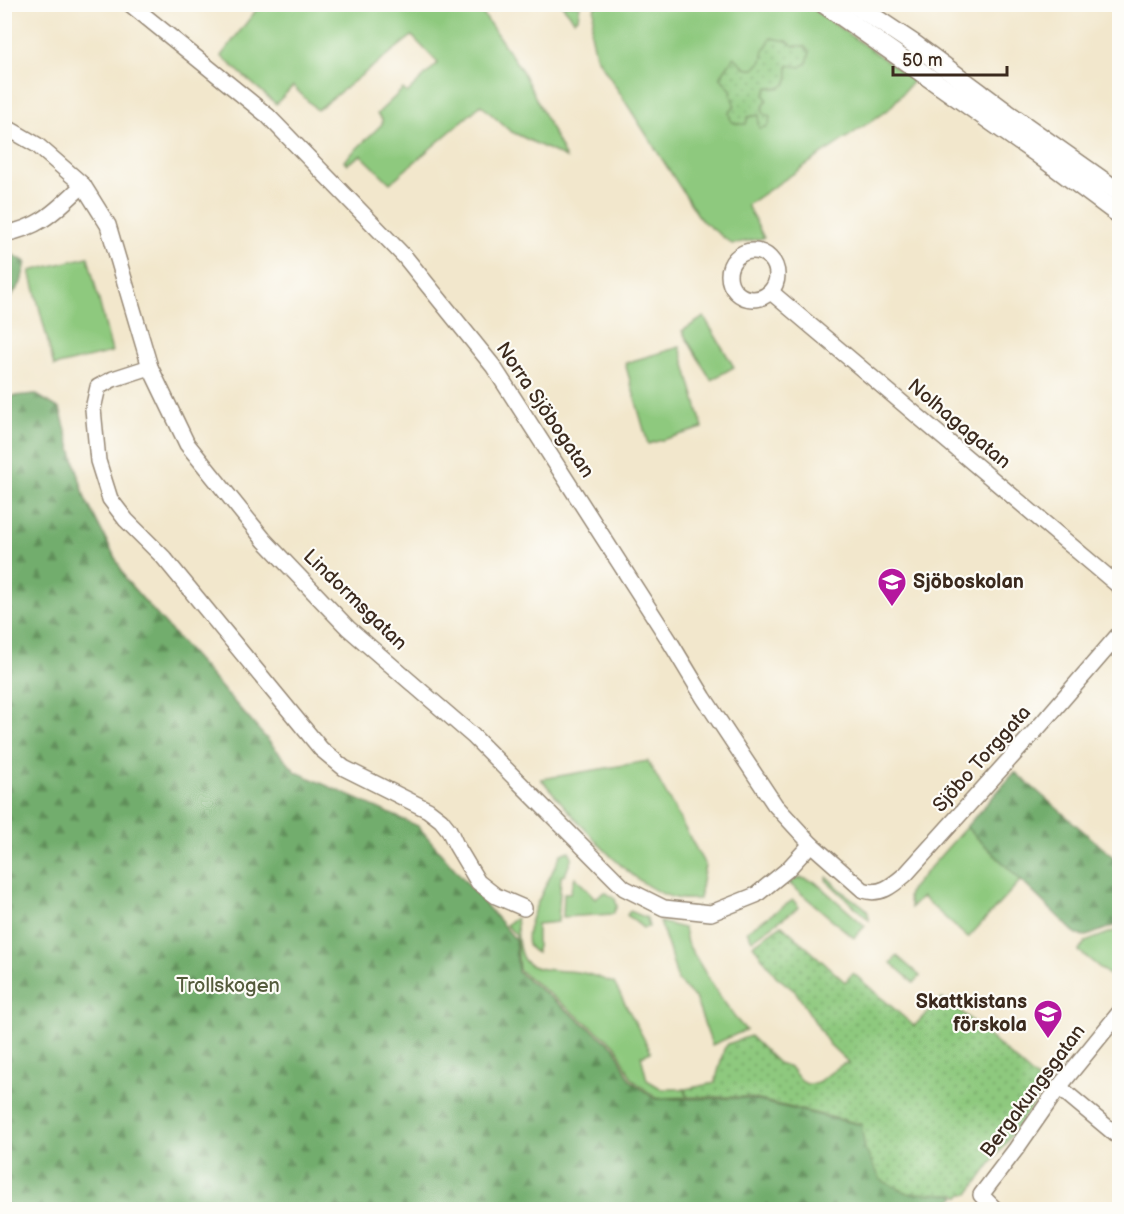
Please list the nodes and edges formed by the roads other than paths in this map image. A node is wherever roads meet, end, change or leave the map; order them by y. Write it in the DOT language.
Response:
graph roads {
  1 [pos="130,4"];
  2 [pos="824,4"];
  3 [pos="854,4"];
  4 [pos="4,126"];
  5 [pos="83,185"];
  6 [pos="1119,193"];
  7 [pos="1119,215"];
  8 [pos="4,234"];
  9 [pos="771,292"];
  10 [pos="150,368"];
  11 [pos="1119,587"];
  12 [pos="1119,633"];
  13 [pos="811,844"];
  14 [pos="863,890"];
  15 [pos="524,908"];
  16 [pos="1119,1012"];
  17 [pos="1059,1087"];
  18 [pos="1119,1138"];
  19 [pos="996,1209"];
  1 -- 13 [label="street, Norra Sjöbogatan"];
  2 -- 7 [label="street"];
  3 -- 6 [label="street"];
  4 -- 5 [label="street, Lindormsgatan"];
  5 -- 8 [label="street"];
  5 -- 10 [label="street, Lindormsgatan"];
  9 -- 11 [label="street, Nolhagagatan"];
  10 -- 13 [label="street, Lindormsgatan"];
  10 -- 15 [label="street"];
  12 -- 14 [label="street, Sjöbo Torggata"];
  13 -- 14 [label="street, Norra Sjöbogatan"];
  16 -- 17 [label="street, Bergakungsgatan"];
  17 -- 18 [label="street"];
  17 -- 19 [label="street, Bergakungsgatan"];
}
